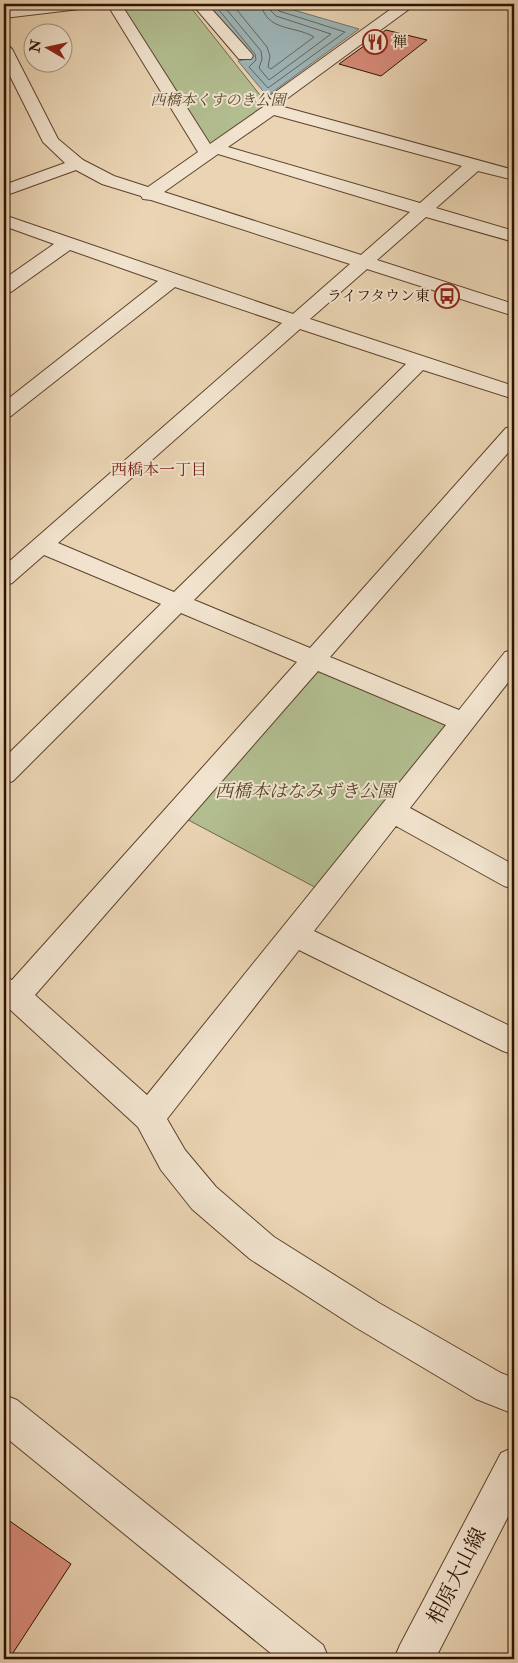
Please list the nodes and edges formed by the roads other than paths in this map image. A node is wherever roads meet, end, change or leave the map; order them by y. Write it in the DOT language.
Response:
graph roads {
  1 [pos="88,4"];
  2 [pos="114,4"];
  3 [pos="198,4"];
  4 [pos="383,6"];
  5 [pos="403,7"];
  6 [pos="4,14"];
  7 [pos="4,49"];
  8 [pos="245,56"];
  9 [pos="271,108"];
  10 [pos="210,151"];
  11 [pos="78,164"];
  12 [pos="475,164"];
  13 [pos="514,175"];
  14 [pos="4,191"];
  15 [pos="149,194"];
  16 [pos="422,210"];
  17 [pos="4,220"];
  18 [pos="514,237"];
  19 [pos="68,243"];
  20 [pos="362,262"];
  21 [pos="172,280"];
  22 [pos="4,288"];
  23 [pos="514,310"];
  24 [pos="295,320"];
  25 [pos="420,361"];
  26 [pos="514,393"];
  27 [pos="4,412"];
  28 [pos="514,433"];
  29 [pos="41,545"];
  30 [pos="4,578"];
  31 [pos="176,601"];
  32 [pos="514,658"];
  33 [pos="314,660"];
  34 [pos="463,722"];
  35 [pos="4,774"];
  36 [pos="392,811"];
  37 [pos="514,878"];
  38 [pos="293,934"];
  39 [pos="10,993"];
  40 [pos="514,1042"];
  41 [pos="150,1117"];
  42 [pos="514,1396"];
  43 [pos="4,1414"];
  44 [pos="514,1466"];
  45 [pos="308,1659"];
  46 [pos="414,1659"];
  1 -- 6 [label="street"];
  2 -- 10 [label="street"];
  3 -- 8 [label="street"];
  4 -- 5 [label="street"];
  5 -- 9 [label="street"];
  7 -- 11 [label="street"];
  9 -- 10 [label="street"];
  9 -- 12 [label="street"];
  10 -- 15 [label="street"];
  10 -- 16 [label="street"];
  11 -- 14 [label="street"];
  11 -- 15 [label="street"];
  12 -- 13 [label="street"];
  12 -- 16 [label="street"];
  15 -- 20 [label="street"];
  16 -- 18 [label="street"];
  16 -- 20 [label="street"];
  17 -- 19 [label="street"];
  19 -- 21 [label="street"];
  19 -- 22 [label="street"];
  20 -- 23 [label="street"];
  20 -- 24 [label="street"];
  21 -- 24 [label="street"];
  21 -- 27 [label="street"];
  24 -- 25 [label="street"];
  24 -- 29 [label="street"];
  25 -- 26 [label="street"];
  25 -- 31 [label="street"];
  28 -- 33 [label="street"];
  29 -- 30 [label="street"];
  29 -- 31 [label="street"];
  31 -- 33 [label="street"];
  31 -- 35 [label="street"];
  32 -- 34 [label="street"];
  33 -- 34 [label="street"];
  33 -- 39 [label="street"];
  34 -- 36 [label="street"];
  36 -- 37 [label="street"];
  36 -- 38 [label="street"];
  38 -- 40 [label="street"];
  38 -- 41 [label="street"];
  39 -- 41 [label="street"];
  41 -- 42 [label="street"];
  43 -- 45 [label="street"];
  44 -- 46 [label="street, 相原大山線"];
}
